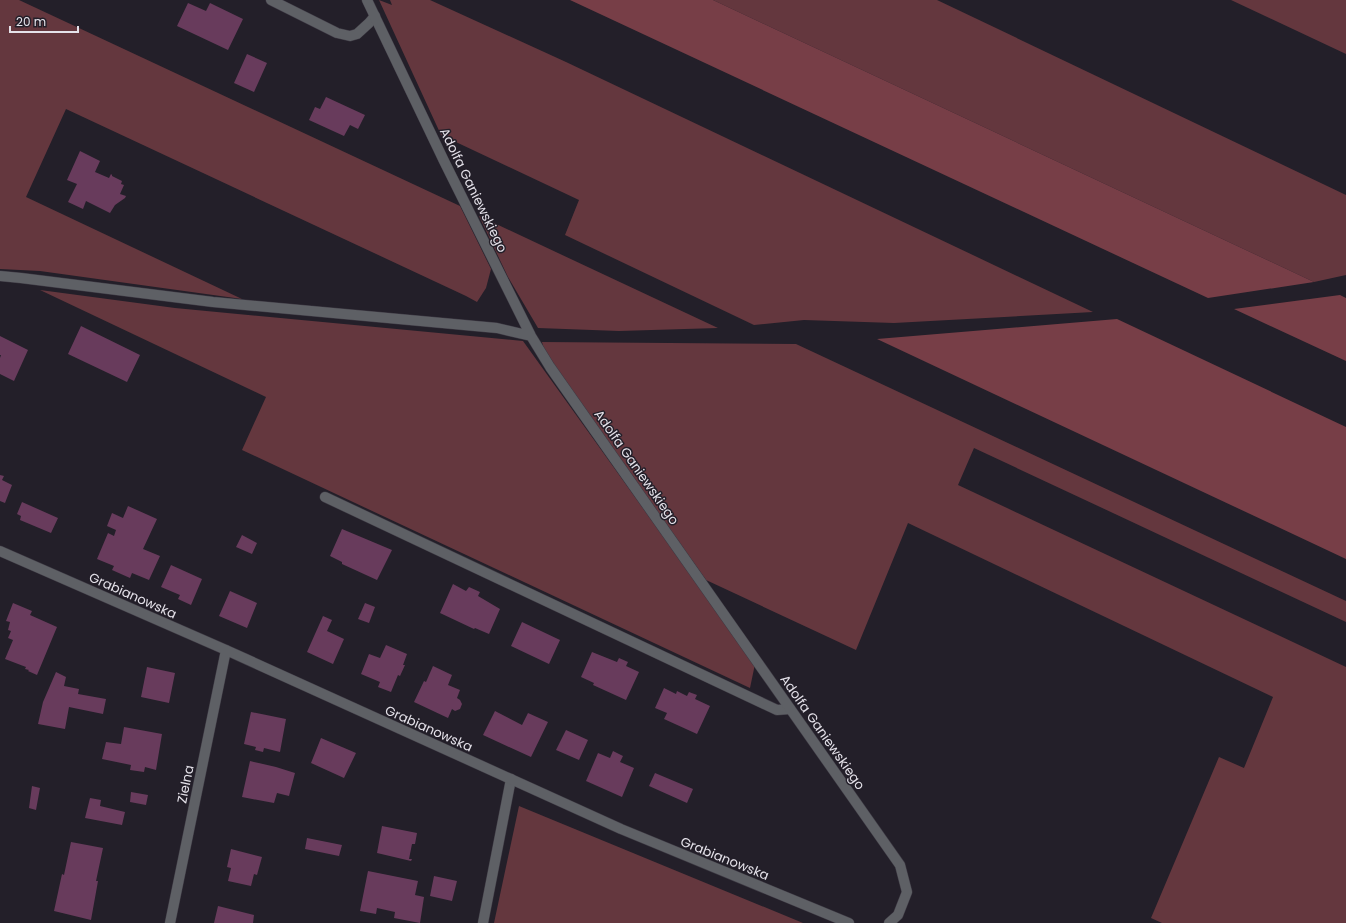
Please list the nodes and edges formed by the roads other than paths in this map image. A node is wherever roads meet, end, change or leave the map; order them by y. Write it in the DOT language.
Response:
graph roads {
  1 [pos="271,0"];
  2 [pos="367,0"];
  3 [pos="375,16"];
  4 [pos="0,276"];
  5 [pos="531,336"];
  6 [pos="325,497"];
  7 [pos="0,551"];
  8 [pos="226,650"];
  9 [pos="790,709"];
  10 [pos="511,779"];
  11 [pos="170,923"];
  12 [pos="483,923"];
  13 [pos="849,923"];
  14 [pos="889,923"];
  1 -- 3 [label="street"];
  2 -- 3 [label="street, Adolfa Ganiewskiego"];
  3 -- 5 [label="street, Adolfa Ganiewskiego"];
  4 -- 5 [label="street"];
  5 -- 9 [label="street, Adolfa Ganiewskiego"];
  6 -- 9 [label="street"];
  7 -- 8 [label="street, Grabianowska"];
  8 -- 10 [label="street, Grabianowska"];
  8 -- 11 [label="street, Zielna"];
  9 -- 14 [label="street, Adolfa Ganiewskiego"];
  10 -- 12 [label="street"];
  10 -- 13 [label="street, Grabianowska"];
}
